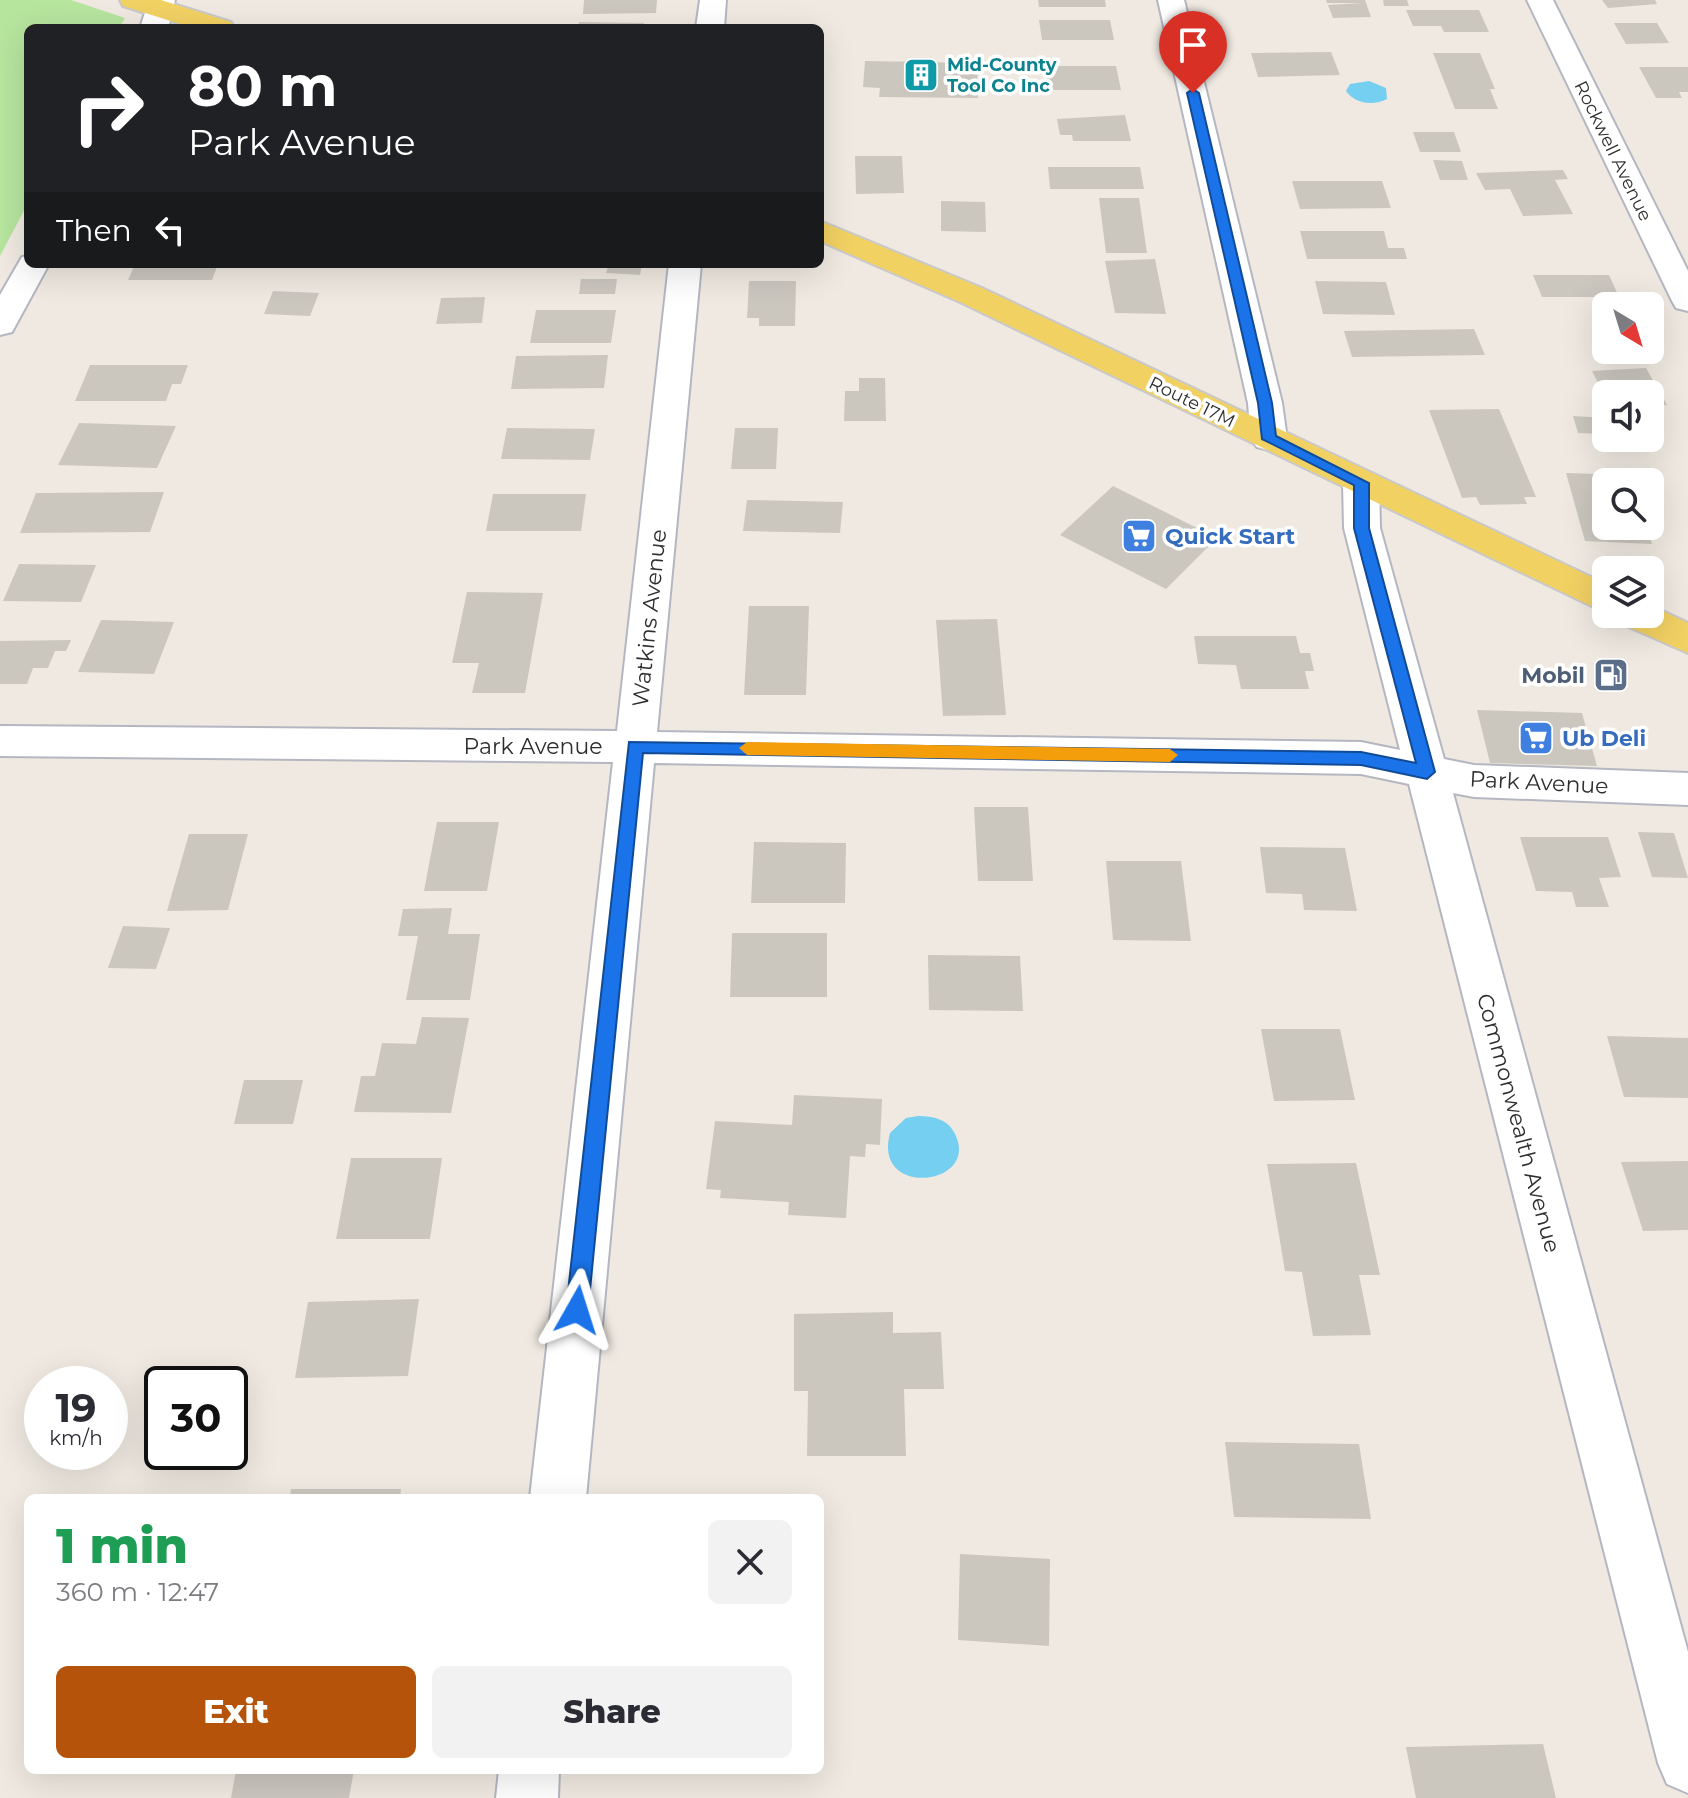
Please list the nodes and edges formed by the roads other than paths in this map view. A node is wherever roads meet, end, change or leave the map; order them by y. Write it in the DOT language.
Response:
graph roads {
  1 [pos="713,0"];
  2 [pos="1171,0"];
  3 [pos="1540,0"];
  4 [pos="152,9"];
  5 [pos="206,24"];
  6 [pos="710,24"];
  7 [pos="824,232"];
  8 [pos="31,268"];
  9 [pos="685,268"];
  10 [pos="1688,301"];
  11 [pos="0,325"];
  12 [pos="1269,439"];
  13 [pos="1361,483"];
  14 [pos="1592,593"];
  15 [pos="1664,627"];
  16 [pos="1688,639"];
  17 [pos="0,741"];
  18 [pos="635,747"];
  19 [pos="1427,772"];
  20 [pos="1688,789"];
  21 [pos="558,1494"];
  22 [pos="1688,1763"];
  23 [pos="529,1774"];
  24 [pos="527,1798"];
  1 -- 6 [label="street"];
  2 -- 12 [label="street"];
  3 -- 10 [label="street, Rockwell Avenue"];
  4 -- 5 [label="main road"];
  7 -- 12 [label="main road, Route 17M"];
  8 -- 11 [label="street"];
  9 -- 18 [label="street, Watkins Avenue"];
  12 -- 13 [label="main road, Route 17M"];
  13 -- 14 [label="main road, Route 17M"];
  13 -- 19 [label="street, Commonwealth Avenue"];
  15 -- 16 [label="main road"];
  17 -- 18 [label="street, Park Avenue"];
  18 -- 19 [label="street, Park Avenue"];
  18 -- 21 [label="street, Watkins Avenue"];
  19 -- 20 [label="street, Park Avenue"];
  19 -- 22 [label="street, Commonwealth Avenue"];
  23 -- 24 [label="street"];
}
